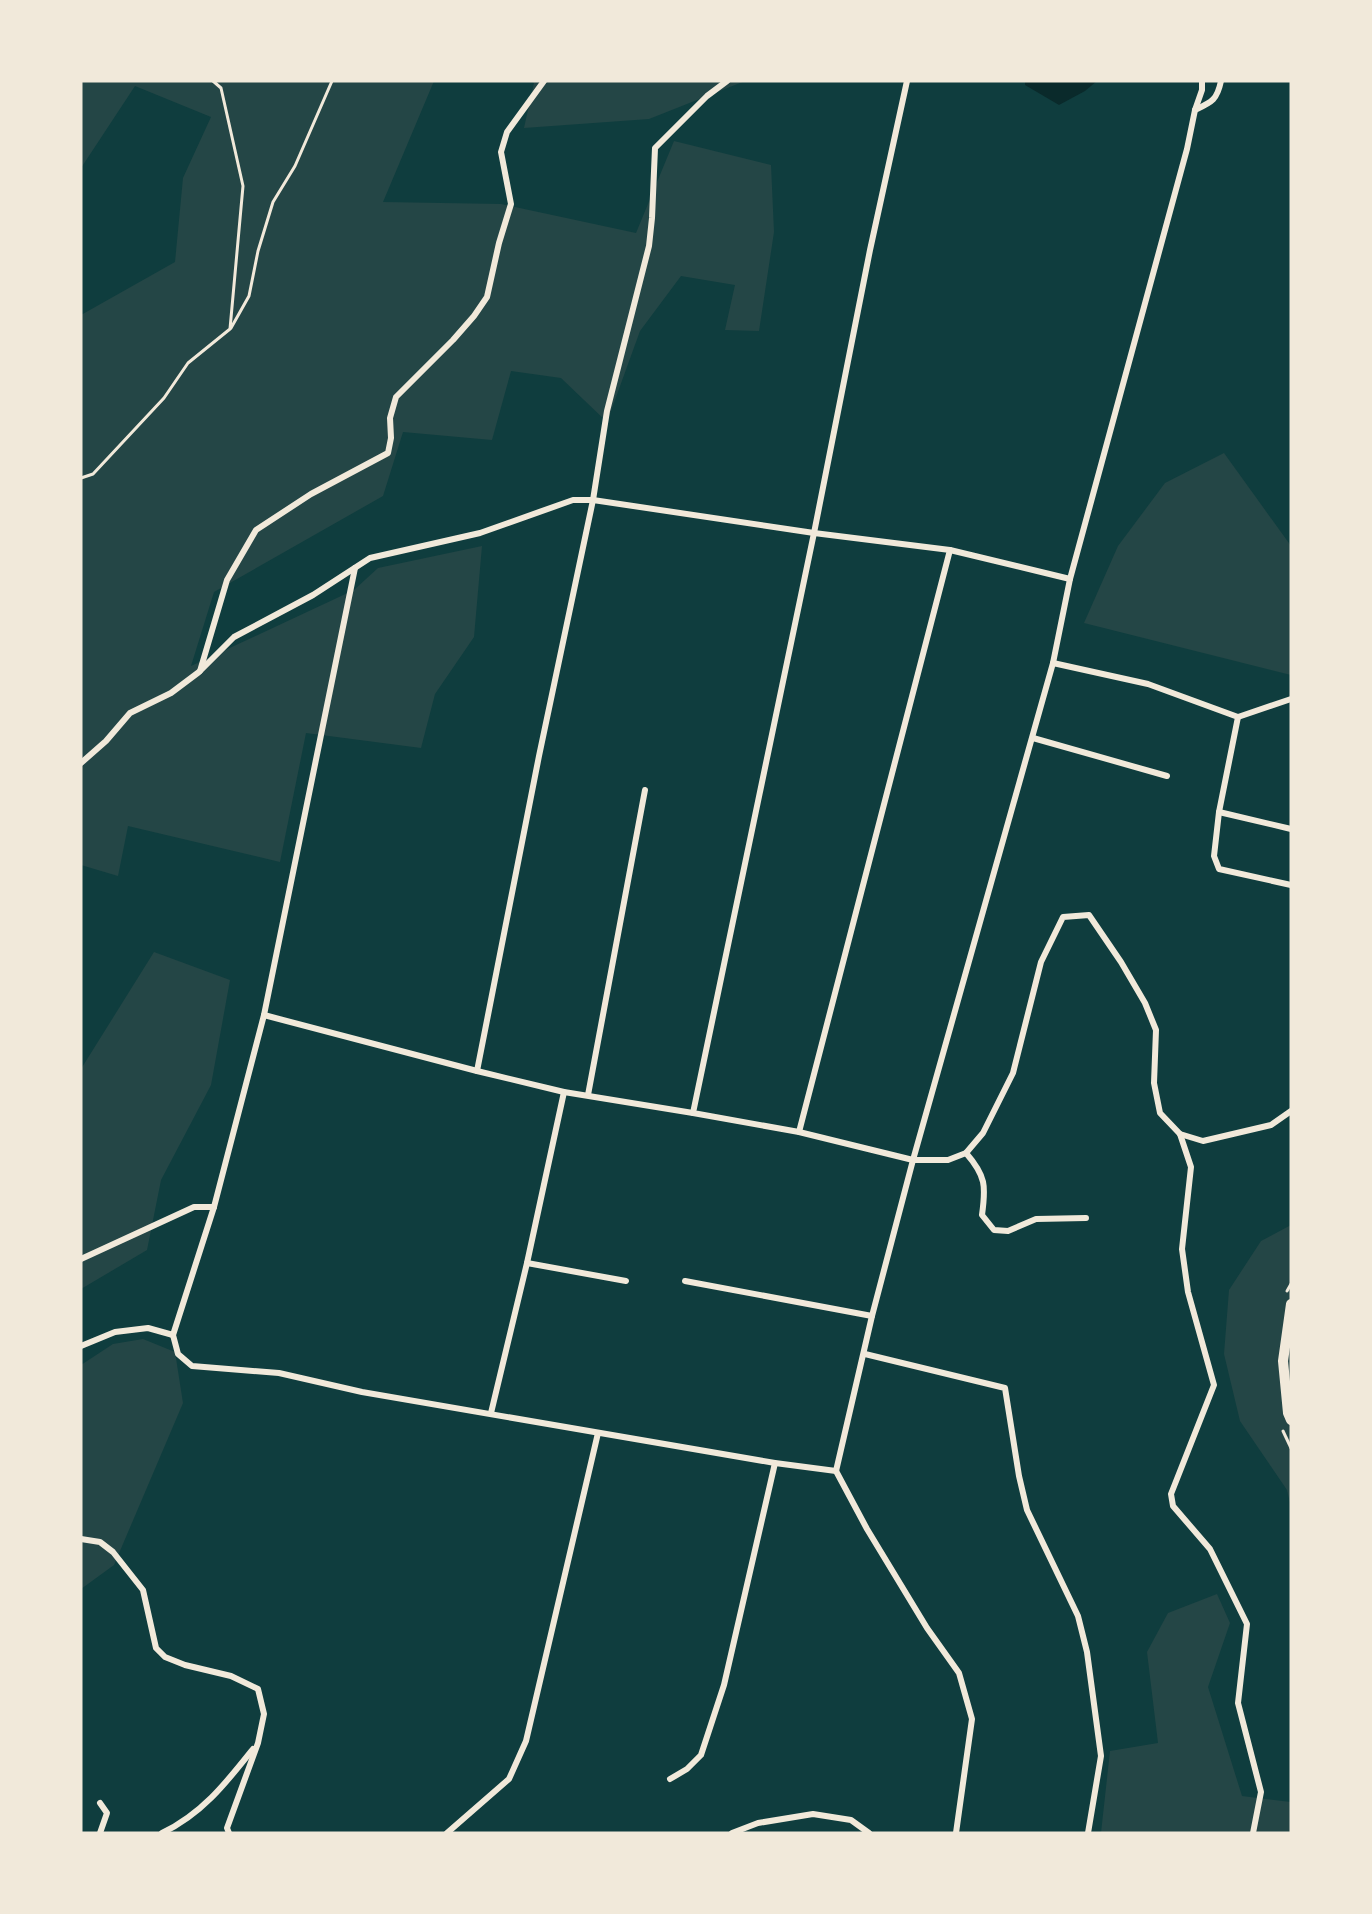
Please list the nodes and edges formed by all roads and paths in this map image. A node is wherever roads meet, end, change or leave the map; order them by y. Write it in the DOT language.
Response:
graph roads {
  1 [pos="213,81"];
  2 [pos="332,81"];
  3 [pos="544,81"];
  4 [pos="727,81"];
  5 [pos="907,81"];
  6 [pos="1202,81"];
  7 [pos="1221,81"];
  8 [pos="1194,110"];
  9 [pos="230,329"];
  10 [pos="81,478"];
  11 [pos="593,500"];
  12 [pos="814,533"];
  13 [pos="950,550"];
  14 [pos="355,568"];
  15 [pos="1070,579"];
  16 [pos="1053,663"];
  17 [pos="199,672"];
  18 [pos="1291,699"];
  19 [pos="1238,717"];
  20 [pos="1032,738"];
  21 [pos="81,763"];
  22 [pos="1167,776"];
  23 [pos="645,790"];
  24 [pos="1220,812"];
  25 [pos="1291,829"];
  26 [pos="1291,885"];
  27 [pos="264,1015"];
  28 [pos="477,1071"];
  29 [pos="564,1092"];
  30 [pos="588,1095"];
  31 [pos="1291,1111"];
  32 [pos="693,1113"];
  33 [pos="799,1132"];
  34 [pos="1180,1134"];
  35 [pos="966,1153"];
  36 [pos="913,1160"];
  37 [pos="214,1207"];
  38 [pos="1086,1218"];
  39 [pos="81,1259"];
  40 [pos="527,1263"];
  41 [pos="626,1281"];
  42 [pos="685,1281"];
  43 [pos="1291,1304"];
  44 [pos="872,1316"];
  45 [pos="172,1335"];
  46 [pos="81,1346"];
  47 [pos="865,1354"];
  48 [pos="491,1413"];
  49 [pos="1291,1420"];
  50 [pos="598,1433"];
  51 [pos="775,1463"];
  52 [pos="836,1471"];
  53 [pos="81,1539"];
  54 [pos="258,1743"];
  55 [pos="670,1779"];
  56 [pos="100,1803"];
  57 [pos="227,1831"];
  58 [pos="100,1833"];
  59 [pos="162,1833"];
  60 [pos="447,1833"];
  61 [pos="732,1833"];
  62 [pos="869,1833"];
  63 [pos="956,1833"];
  64 [pos="1088,1833"];
  65 [pos="1253,1833"];
  1 -- 9 [label="path"];
  2 -- 9 [label="path"];
  3 -- 17 [label="street"];
  4 -- 11 [label="street"];
  5 -- 12 [label="street"];
  6 -- 8 [label="street"];
  7 -- 8 [label="street"];
  8 -- 15 [label="street"];
  9 -- 10 [label="path"];
  11 -- 12 [label="street"];
  11 -- 14 [label="street"];
  11 -- 28 [label="street"];
  12 -- 13 [label="street"];
  12 -- 32 [label="street"];
  13 -- 15 [label="street"];
  13 -- 33 [label="street"];
  14 -- 17 [label="street"];
  14 -- 27 [label="street"];
  15 -- 16 [label="street"];
  16 -- 19 [label="street"];
  16 -- 20 [label="street"];
  17 -- 21 [label="street"];
  18 -- 19 [label="street"];
  19 -- 24 [label="street"];
  20 -- 22 [label="street"];
  20 -- 36 [label="street"];
  23 -- 30 [label="street"];
  24 -- 25 [label="street"];
  24 -- 26 [label="street"];
  27 -- 28 [label="street"];
  27 -- 37 [label="street"];
  28 -- 29 [label="street"];
  29 -- 30 [label="street"];
  29 -- 40 [label="street"];
  30 -- 32 [label="street"];
  31 -- 34 [label="street"];
  32 -- 33 [label="street"];
  33 -- 36 [label="street"];
  34 -- 35 [label="street"];
  34 -- 65 [label="street"];
  35 -- 36 [label="street"];
  35 -- 38 [label="street"];
  36 -- 44 [label="street"];
  37 -- 39 [label="street"];
  37 -- 45 [label="street"];
  40 -- 41 [label="street"];
  40 -- 48 [label="street"];
  42 -- 44 [label="street"];
  43 -- 49 [label="street"];
  44 -- 47 [label="street"];
  45 -- 46 [label="street"];
  45 -- 48 [label="street"];
  47 -- 52 [label="street"];
  47 -- 64 [label="street"];
  48 -- 50 [label="street"];
  50 -- 51 [label="street"];
  50 -- 60 [label="street"];
  51 -- 52 [label="street"];
  51 -- 55 [label="street"];
  52 -- 63 [label="street"];
  53 -- 54 [label="street"];
  54 -- 57 [label="street"];
  54 -- 59 [label="street"];
  56 -- 58 [label="street"];
  61 -- 62 [label="street"];
}
